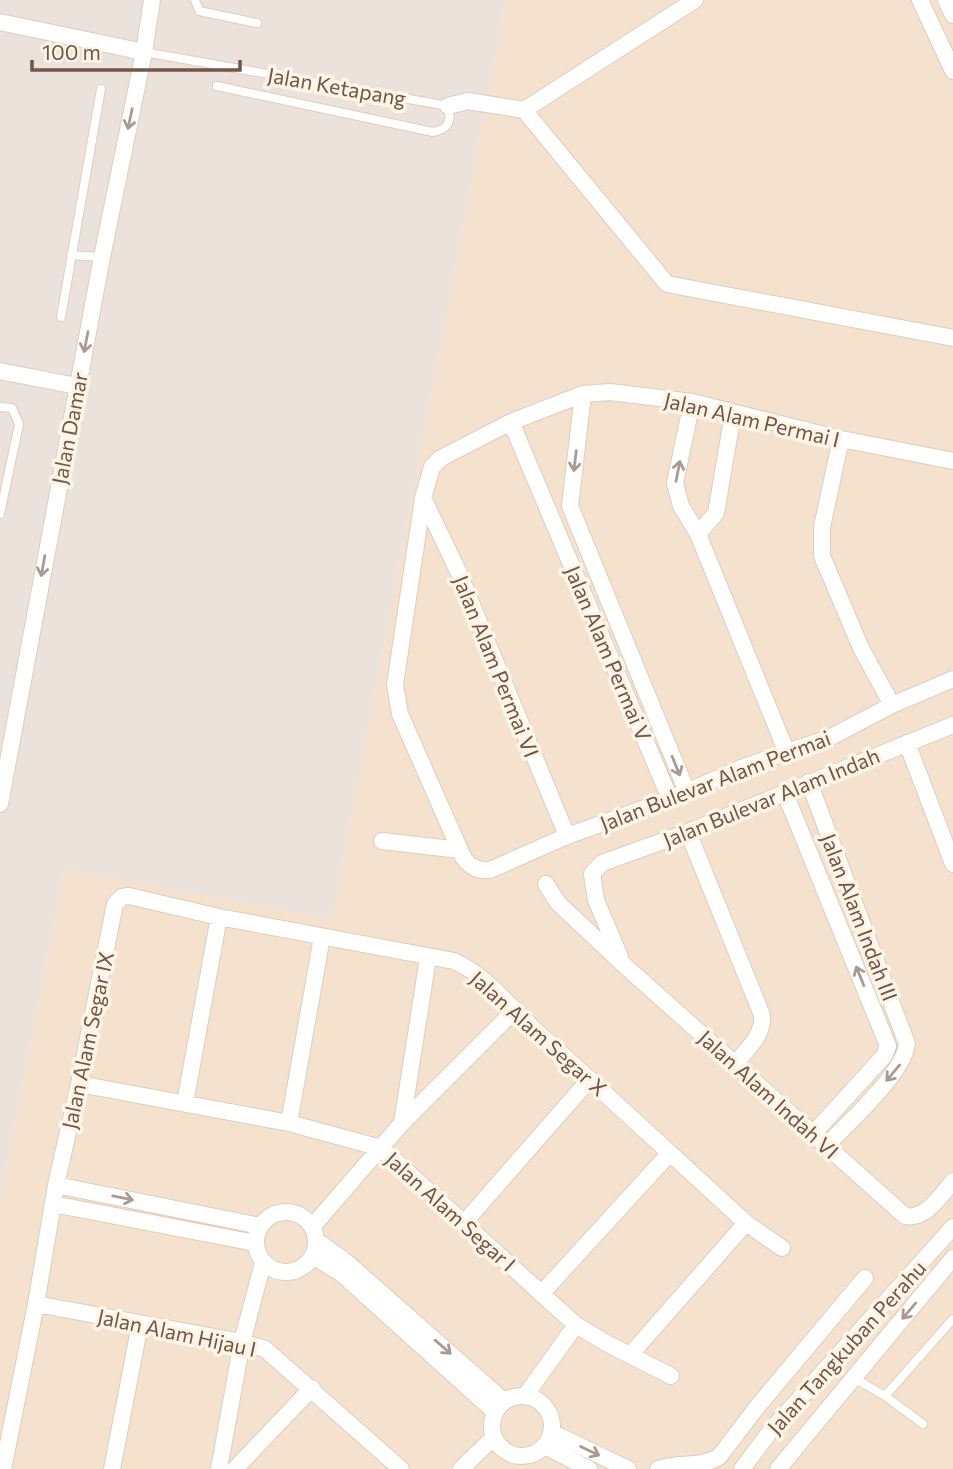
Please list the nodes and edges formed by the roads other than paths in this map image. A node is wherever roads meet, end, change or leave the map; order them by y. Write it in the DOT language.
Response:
graph roads {
  1 [pos="152,0"];
  2 [pos="194,0"];
  3 [pos="695,0"];
  4 [pos="946,0"];
  5 [pos="925,2"];
  6 [pos="953,15"];
  7 [pos="0,22"];
  8 [pos="257,23"];
  9 [pos="144,52"];
  10 [pos="953,71"];
  11 [pos="217,86"];
  12 [pos="101,89"];
  13 [pos="448,106"];
  14 [pos="524,110"];
  15 [pos="71,255"];
  16 [pos="102,257"];
  17 [pos="61,317"];
  18 [pos="953,338"];
  19 [pos="0,371"];
  20 [pos="77,386"];
  21 [pos="583,394"];
  22 [pos="692,402"];
  23 [pos="0,407"];
  24 [pos="733,414"];
  25 [pos="511,422"];
  26 [pos="841,439"];
  27 [pos="953,460"];
  28 [pos="424,498"];
  29 [pos="570,506"];
  30 [pos="546,508"];
  31 [pos="0,514"];
  32 [pos="698,534"];
  33 [pos="953,679"];
  34 [pos="892,705"];
  35 [pos="953,725"];
  36 [pos="907,743"];
  37 [pos="787,753"];
  38 [pos="809,782"];
  39 [pos="687,792"];
  40 [pos="785,793"];
  41 [pos="670,799"];
  42 [pos="0,804"];
  43 [pos="688,832"];
  44 [pos="568,836"];
  45 [pos="382,841"];
  46 [pos="460,850"];
  47 [pos="953,863"];
  48 [pos="474,869"];
  49 [pos="592,874"];
  50 [pos="546,884"];
  51 [pos="122,897"];
  52 [pos="219,917"];
  53 [pos="322,937"];
  54 [pos="428,958"];
  55 [pos="624,965"];
  56 [pos="514,1011"];
  57 [pos="888,1046"];
  58 [pos="906,1052"];
  59 [pos="735,1063"];
  60 [pos="590,1079"];
  61 [pos="79,1084"];
  62 [pos="185,1104"];
  63 [pos="289,1123"];
  64 [pos="402,1123"];
  65 [pos="813,1134"];
  66 [pos="826,1146"];
  67 [pos="381,1148"];
  68 [pos="670,1153"];
  69 [pos="953,1181"];
  70 [pos="56,1185"];
  71 [pos="53,1205"];
  72 [pos="464,1223"];
  73 [pos="746,1223"];
  74 [pos="260,1226"];
  75 [pos="953,1227"];
  76 [pos="313,1241"];
  77 [pos="255,1243"];
  78 [pos="782,1248"];
  79 [pos="953,1258"];
  80 [pos="263,1263"];
  81 [pos="865,1278"];
  82 [pos="541,1294"];
  83 [pos="36,1304"];
  84 [pos="953,1319"];
  85 [pos="139,1324"];
  86 [pos="576,1325"];
  87 [pos="242,1342"];
  88 [pos="630,1355"];
  89 [pos="670,1376"];
  90 [pos="854,1377"];
  91 [pos="312,1388"];
  92 [pos="525,1395"];
  93 [pos="885,1395"];
  94 [pos="499,1406"];
  95 [pos="923,1424"];
  96 [pos="494,1437"];
  97 [pos="548,1439"];
  98 [pos="383,1463"];
  99 [pos="3,1469"];
  100 [pos="112,1469"];
  101 [pos="219,1469"];
  102 [pos="235,1469"];
  103 [pos="401,1469"];
  104 [pos="461,1469"];
  105 [pos="589,1469"];
  106 [pos="628,1469"];
  107 [pos="659,1469"];
  108 [pos="742,1469"];
  109 [pos="778,1469"];
  1 -- 9 [label="street, Jalan Damar"];
  2 -- 8 [label="lane"];
  3 -- 14 [label="street"];
  4 -- 6 [label="street"];
  5 -- 10 [label="street"];
  7 -- 9 [label="street"];
  9 -- 13 [label="lane, Jalan Ketapang"];
  9 -- 16 [label="street, Jalan Damar, one-way"];
  11 -- 13 [label="lane"];
  12 -- 15 [label="lane"];
  13 -- 14 [label="street"];
  14 -- 18 [label="street"];
  15 -- 16 [label="lane"];
  15 -- 17 [label="lane"];
  16 -- 20 [label="street, Jalan Damar, one-way"];
  19 -- 20 [label="street"];
  20 -- 42 [label="street, Jalan Damar, one-way"];
  21 -- 22 [label="street, Jalan Alam Permai I"];
  21 -- 25 [label="street, Jalan Alam Permai I"];
  21 -- 29 [label="street, Jalan Alam Permai V, one-way"];
  22 -- 24 [label="street, Jalan Alam Permai I"];
  32 -- 22 [label="street, one-way"];
  23 -- 31 [label="lane"];
  24 -- 26 [label="street, Jalan Alam Permai I"];
  24 -- 32 [label="street"];
  25 -- 28 [label="street, Jalan Alam Permai I"];
  25 -- 30 [label="street, Jalan Alam Permai V"];
  26 -- 27 [label="street, Jalan Alam Permai I"];
  26 -- 34 [label="street"];
  28 -- 44 [label="street, Jalan Alam Permai VI"];
  28 -- 46 [label="street, Jalan Alam Permai I"];
  29 -- 30 [label="street"];
  29 -- 39 [label="street, Jalan Alam Permai V, one-way"];
  30 -- 41 [label="street, Jalan Alam Permai V"];
  32 -- 37 [label="street"];
  33 -- 34 [label="street, Jalan Bulevar Alam Permai"];
  34 -- 37 [label="street, Jalan Bulevar Alam Permai"];
  35 -- 36 [label="street, Jalan Bulevar Alam Indah"];
  36 -- 38 [label="street, Jalan Bulevar Alam Indah"];
  36 -- 47 [label="street"];
  37 -- 39 [label="street, Jalan Bulevar Alam Permai"];
  38 -- 40 [label="street, Jalan Bulevar Alam Indah"];
  38 -- 58 [label="street, Jalan Alam Indah III"];
  39 -- 41 [label="street, Jalan Bulevar Alam Permai"];
  40 -- 43 [label="street, Jalan Bulevar Alam Indah"];
  57 -- 40 [label="street, Jalan Alam Indah III, one-way"];
  41 -- 44 [label="street, Jalan Bulevar Alam Permai"];
  43 -- 49 [label="street, Jalan Bulevar Alam Indah"];
  43 -- 59 [label="street"];
  44 -- 48 [label="street, Jalan Bulevar Alam Permai"];
  45 -- 46 [label="street"];
  46 -- 48 [label="street, Jalan Alam Permai I"];
  49 -- 55 [label="street, Jalan Alam Indah VI"];
  50 -- 55 [label="street, Jalan Alam Indah VI"];
  51 -- 52 [label="street, Jalan Alam Segar X"];
  51 -- 61 [label="street, Jalan Alam Segar IX"];
  52 -- 53 [label="street, Jalan Alam Segar X"];
  52 -- 62 [label="street"];
  53 -- 54 [label="street, Jalan Alam Segar X"];
  53 -- 63 [label="street"];
  54 -- 56 [label="street, Jalan Alam Segar X"];
  54 -- 64 [label="street"];
  55 -- 59 [label="street, Jalan Alam Indah VI"];
  56 -- 60 [label="street, Jalan Alam Segar X"];
  56 -- 64 [label="street"];
  57 -- 58 [label="street"];
  57 -- 65 [label="street"];
  58 -- 66 [label="street, one-way"];
  59 -- 65 [label="street, Jalan Alam Indah VI"];
  60 -- 68 [label="street, Jalan Alam Segar X"];
  60 -- 72 [label="street"];
  61 -- 62 [label="street, Jalan Alam Segar I"];
  61 -- 70 [label="street, Jalan Alam Segar IX"];
  62 -- 63 [label="street, Jalan Alam Segar I"];
  63 -- 67 [label="street, Jalan Alam Segar I"];
  64 -- 67 [label="street"];
  65 -- 66 [label="street, Jalan Alam Indah VI"];
  66 -- 69 [label="street, Jalan Alam Indah VI"];
  67 -- 72 [label="street, Jalan Alam Segar I"];
  67 -- 76 [label="street"];
  68 -- 73 [label="street, Jalan Alam Segar X"];
  68 -- 82 [label="street"];
  70 -- 71 [label="street, Jalan Alam Segar IX"];
  70 -- 74 [label="street, one-way"];
  71 -- 77 [label="street"];
  71 -- 83 [label="street, Jalan Alam Segar IX"];
  72 -- 82 [label="street, Jalan Alam Segar I"];
  73 -- 78 [label="street, Jalan Alam Segar X"];
  73 -- 88 [label="street"];
  74 -- 76 [label="street"];
  74 -- 77 [label="street"];
  75 -- 108 [label="street, Jalan Tangkuban Perahu"];
  76 -- 80 [label="street"];
  76 -- 94 [label="street"];
  77 -- 80 [label="street"];
  79 -- 90 [label="street, Jalan Tangkuban Perahu, one-way"];
  80 -- 87 [label="street"];
  81 -- 107 [label="street"];
  82 -- 86 [label="street, Jalan Alam Segar I"];
  83 -- 85 [label="street, Jalan Alam Hijau I"];
  83 -- 99 [label="street, Jalan Alam Segar IX"];
  84 -- 93 [label="lane"];
  85 -- 87 [label="street, Jalan Alam Hijau I"];
  85 -- 100 [label="street"];
  86 -- 88 [label="street, Jalan Alam Segar I"];
  86 -- 92 [label="street"];
  87 -- 91 [label="street, Jalan Alam Hijau I"];
  87 -- 101 [label="street"];
  88 -- 89 [label="street, Jalan Alam Segar I"];
  90 -- 93 [label="lane"];
  90 -- 109 [label="street, Jalan Tangkuban Perahu"];
  91 -- 98 [label="street, Jalan Alam Hijau I"];
  91 -- 102 [label="street"];
  92 -- 94 [label="street"];
  92 -- 97 [label="street"];
  93 -- 95 [label="lane"];
  94 -- 96 [label="street"];
  96 -- 97 [label="street"];
  96 -- 104 [label="street"];
  97 -- 105 [label="street"];
  97 -- 106 [label="street, one-way"];
  98 -- 103 [label="street, Jalan Alam Hijau I"];
}
